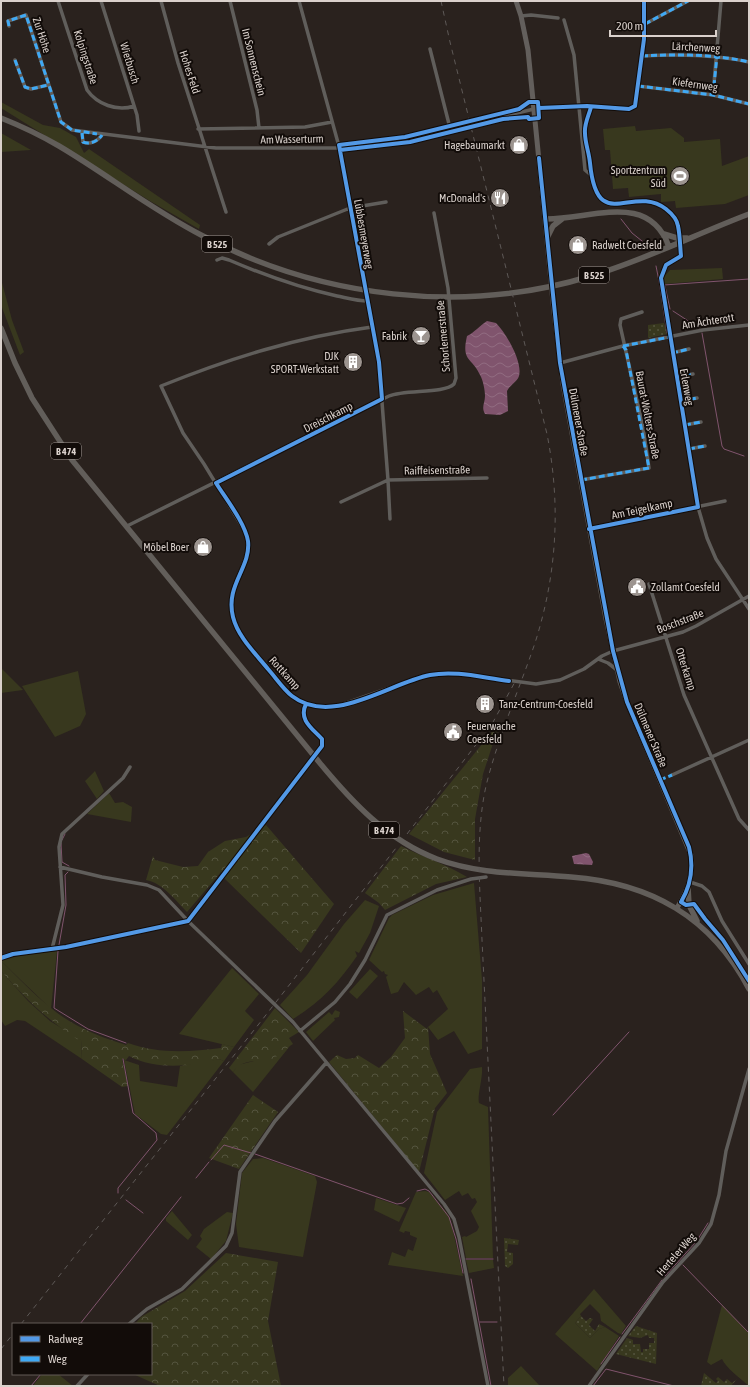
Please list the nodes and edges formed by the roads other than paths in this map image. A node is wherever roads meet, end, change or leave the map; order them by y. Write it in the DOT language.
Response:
graph roads {
  1 [pos="58,1"];
  2 [pos="101,1"];
  3 [pos="162,1"];
  4 [pos="230,1"];
  5 [pos="299,1"];
  6 [pos="516,1"];
  7 [pos="644,1"];
  8 [pos="688,1"];
  9 [pos="721,1"];
  10 [pos="521,16"];
  11 [pos="558,18"];
  12 [pos="564,20"];
  13 [pos="644,24"];
  14 [pos="9,26"];
  15 [pos="430,49"];
  16 [pos="642,56"];
  17 [pos="717,56"];
  18 [pos="15,60"];
  19 [pos="749,62"];
  20 [pos="48,85"];
  21 [pos="638,86"];
  22 [pos="713,95"];
  23 [pos="749,104"];
  24 [pos="134,106"];
  25 [pos="580,106"];
  26 [pos="534,109"];
  27 [pos="1,118"];
  28 [pos="332,122"];
  29 [pos="259,128"];
  30 [pos="450,128"];
  31 [pos="198,129"];
  32 [pos="138,131"];
  33 [pos="82,133"];
  34 [pos="97,134"];
  35 [pos="102,135"];
  36 [pos="339,147"];
  37 [pos="205,148"];
  38 [pos="592,176"];
  39 [pos="386,202"];
  40 [pos="350,208"];
  41 [pos="226,212"];
  42 [pos="434,213"];
  43 [pos="749,214"];
  44 [pos="564,218"];
  45 [pos="545,219"];
  46 [pos="664,233"];
  47 [pos="692,237"];
  48 [pos="546,238"];
  49 [pos="269,244"];
  50 [pos="669,247"];
  51 [pos="217,260"];
  52 [pos="664,269"];
  53 [pos="368,300"];
  54 [pos="642,312"];
  55 [pos="749,325"];
  56 [pos="372,327"];
  57 [pos="1,328"];
  58 [pos="670,337"];
  59 [pos="623,346"];
  60 [pos="688,350"];
  61 [pos="672,353"];
  62 [pos="560,363"];
  63 [pos="693,374"];
  64 [pos="676,377"];
  65 [pos="697,398"];
  66 [pos="382,399"];
  67 [pos="681,401"];
  68 [pos="701,422"];
  69 [pos="685,425"];
  70 [pos="705,446"];
  71 [pos="689,449"];
  72 [pos="487,478"];
  73 [pos="388,480"];
  74 [pos="581,480"];
  75 [pos="216,483"];
  76 [pos="725,501"];
  77 [pos="341,502"];
  78 [pos="698,507"];
  79 [pos="390,518"];
  80 [pos="127,526"];
  81 [pos="589,529"];
  82 [pos="648,584"];
  83 [pos="749,596"];
  84 [pos="743,600"];
  85 [pos="749,609"];
  86 [pos="666,637"];
  87 [pos="613,652"];
  88 [pos="598,659"];
  89 [pos="617,670"];
  90 [pos="306,704"];
  91 [pos="749,740"];
  92 [pos="711,758"];
  93 [pos="130,767"];
  94 [pos="672,775"];
  95 [pos="749,830"];
  96 [pos="60,867"];
  97 [pos="486,877"];
  98 [pos="689,885"];
  99 [pos="677,908"];
  100 [pos="188,921"];
  101 [pos="698,923"];
  102 [pos="52,949"];
  103 [pos="1,958"];
  104 [pos="749,964"];
  105 [pos="749,989"];
  106 [pos="300,1031"];
  107 [pos="326,1063"];
  108 [pos="749,1069"];
  109 [pos="130,1323"];
  110 [pos="87,1375"];
  111 [pos="77,1386"];
  112 [pos="488,1386"];
  113 [pos="589,1386"];
  1 -- 24 [label="street, Kolpingstraße"];
  2 -- 24 [label="street, Wietbusch"];
  3 -- 31 [label="street, Hohes Feld"];
  4 -- 29 [label="street, Im Sonnenschein"];
  5 -- 28 [label="street, Lübbesmeyerweg"];
  6 -- 10 [label="street, Dülmener Straße"];
  7 -- 13 [label="street"];
  8 -- 13 [label="street"];
  9 -- 17 [label="street"];
  10 -- 11 [label="street"];
  10 -- 26 [label="street, Dülmener Straße"];
  12 -- 25 [label="street"];
  13 -- 16 [label="street"];
  14 -- 20 [label="street, Zur Höhe"];
  15 -- 30 [label="street"];
  16 -- 17 [label="street, Lärchenweg"];
  16 -- 21 [label="street"];
  17 -- 19 [label="street, Lärchenweg"];
  17 -- 22 [label="street"];
  18 -- 20 [label="street"];
  20 -- 33 [label="street, Zur Höhe"];
  21 -- 22 [label="street, Kiefernweg"];
  21 -- 25 [label="street, Am Wasserturm"];
  22 -- 23 [label="street, Kiefernweg"];
  24 -- 32 [label="street, Wietbusch"];
  25 -- 26 [label="street, Am Wasserturm"];
  25 -- 38 [label="street"];
  26 -- 30 [label="street, Am Wasserturm"];
  26 -- 45 [label="street, Dülmener Straße"];
  27 -- 50 [label="main road, B 525"];
  28 -- 29 [label="street"];
  28 -- 36 [label="street, Lübbesmeyerweg"];
  29 -- 31 [label="street"];
  30 -- 36 [label="street, Am Wasserturm"];
  31 -- 37 [label="street, Hohes Feld"];
  33 -- 34 [label="street, Zur Höhe"];
  33 -- 35 [label="street, Zur Höhe"];
  34 -- 35 [label="street, Am Wasserturm"];
  35 -- 37 [label="street, Am Wasserturm"];
  36 -- 37 [label="street, Am Wasserturm"];
  36 -- 40 [label="street, Lübbesmeyerweg"];
  37 -- 41 [label="street"];
  39 -- 40 [label="street, Lübbesmeyerweg"];
  40 -- 49 [label="street, Lübbesmeyerweg"];
  40 -- 53 [label="street, Lübbesmeyerweg"];
  42 -- 66 [label="street, Schorlemerstraße"];
  43 -- 47 [label="main road, B 525"];
  44 -- 45 [label="main road"];
  44 -- 46 [label="main road"];
  44 -- 48 [label="main road"];
  45 -- 48 [label="street, Dülmener Straße"];
  46 -- 47 [label="main road"];
  46 -- 50 [label="main road"];
  47 -- 50 [label="main road, B 525"];
  48 -- 62 [label="street, Dülmener Straße"];
  51 -- 53 [label="street"];
  52 -- 58 [label="street, Erlenweg"];
  53 -- 56 [label="street, Lübbesmeyerweg"];
  54 -- 59 [label="street"];
  55 -- 58 [label="street, Am Ächterott"];
  56 -- 66 [label="street"];
  56 -- 75 [label="street"];
  57 -- 80 [label="main road, B 474"];
  58 -- 59 [label="street, Am Ächterott"];
  58 -- 61 [label="street, Erlenweg"];
  59 -- 62 [label="street, Am Ächterott"];
  59 -- 74 [label="street, Baurat-Wolters-Straße"];
  60 -- 61 [label="street"];
  61 -- 64 [label="street, Erlenweg"];
  62 -- 74 [label="street, Dülmener Straße"];
  63 -- 64 [label="street, Erlenweg"];
  64 -- 67 [label="street, Erlenweg"];
  65 -- 67 [label="street, Erlenweg"];
  66 -- 73 [label="street, Raiffeisenstraße"];
  66 -- 75 [label="street, Dreischkamp"];
  67 -- 69 [label="street, Erlenweg"];
  68 -- 69 [label="street"];
  69 -- 71 [label="street, Erlenweg"];
  70 -- 71 [label="street"];
  71 -- 78 [label="street, Erlenweg"];
  72 -- 73 [label="street, Raiffeisenstraße"];
  73 -- 77 [label="street, Raiffeisenstraße"];
  73 -- 79 [label="street, Raiffeisenstraße"];
  74 -- 81 [label="street, Dülmener Straße"];
  75 -- 80 [label="street, Dreischkamp"];
  75 -- 90 [label="street, Rottkamp"];
  76 -- 78 [label="street"];
  78 -- 81 [label="street, Am Teigelkamp"];
  78 -- 84 [label="street, Erlenweg"];
  80 -- 99 [label="main road, B 474"];
  81 -- 87 [label="street, Dülmener Straße"];
  82 -- 86 [label="street, Otterkamp"];
  83 -- 84 [label="street, Boschstraße"];
  84 -- 85 [label="street, Erlenweg"];
  84 -- 86 [label="street, Boschstraße"];
  86 -- 87 [label="street, Boschstraße"];
  86 -- 92 [label="street, Otterkamp"];
  87 -- 88 [label="street, Rottkamp"];
  87 -- 89 [label="street, Dülmener Straße"];
  88 -- 89 [label="street"];
  88 -- 90 [label="street, Rottkamp"];
  89 -- 98 [label="street, Dülmener Straße"];
  90 -- 100 [label="street"];
  91 -- 92 [label="street"];
  92 -- 94 [label="street"];
  92 -- 95 [label="street, Otterkamp"];
  93 -- 96 [label="street"];
  96 -- 100 [label="street"];
  96 -- 102 [label="street"];
  97 -- 106 [label="street"];
  98 -- 99 [label="street, Dülmener Straße"];
  98 -- 101 [label="main road"];
  98 -- 104 [label="street"];
  99 -- 101 [label="main road, B 474"];
  100 -- 102 [label="street"];
  100 -- 106 [label="street"];
  101 -- 105 [label="main road, B 474"];
  102 -- 103 [label="street"];
  106 -- 107 [label="street"];
  107 -- 109 [label="street"];
  107 -- 112 [label="street"];
  108 -- 113 [label="street, Herteler Weg"];
  110 -- 111 [label="street"];
}
